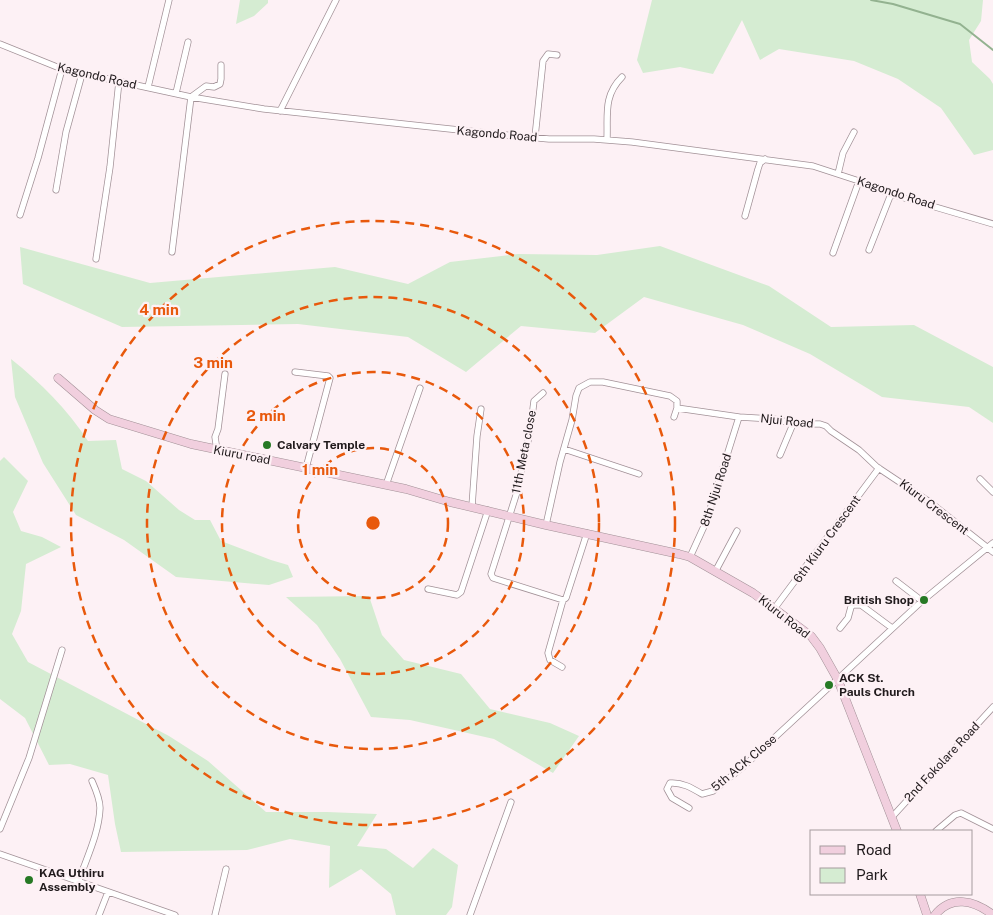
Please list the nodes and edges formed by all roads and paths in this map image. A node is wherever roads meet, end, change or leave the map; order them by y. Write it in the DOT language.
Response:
graph roads {
  1 [pos="169,0"];
  2 [pos="336,0"];
  3 [pos="188,42"];
  4 [pos="0,44"];
  5 [pos="556,55"];
  6 [pos="221,65"];
  7 [pos="62,69"];
  8 [pos="82,74"];
  9 [pos="622,77"];
  10 [pos="119,81"];
  11 [pos="148,87"];
  12 [pos="176,94"];
  13 [pos="191,97"];
  14 [pos="280,110"];
  15 [pos="854,132"];
  16 [pos="535,137"];
  17 [pos="607,140"];
  18 [pos="765,159"];
  19 [pos="838,174"];
  20 [pos="859,181"];
  21 [pos="56,190"];
  22 [pos="891,194"];
  23 [pos="20,215"];
  24 [pos="745,216"];
  25 [pos="993,224"];
  26 [pos="869,250"];
  27 [pos="172,252"];
  28 [pos="833,253"];
  29 [pos="96,259"];
  30 [pos="295,372"];
  31 [pos="225,374"];
  32 [pos="58,378"];
  33 [pos="420,388"];
  34 [pos="543,393"];
  35 [pos="677,408"];
  36 [pos="481,409"];
  37 [pos="674,417"];
  38 [pos="738,420"];
  39 [pos="793,424"];
  40 [pos="564,449"];
  41 [pos="217,450"];
  42 [pos="780,455"];
  43 [pos="306,468"];
  44 [pos="879,468"];
  45 [pos="639,474"];
  46 [pos="980,479"];
  47 [pos="386,485"];
  48 [pos="993,492"];
  49 [pos="472,506"];
  50 [pos="488,510"];
  51 [pos="510,516"];
  52 [pos="546,525"];
  53 [pos="737,531"];
  54 [pos="587,533"];
  55 [pos="993,543"];
  56 [pos="987,548"];
  57 [pos="993,552"];
  58 [pos="690,557"];
  59 [pos="716,572"];
  60 [pos="896,581"];
  61 [pos="428,589"];
  62 [pos="563,600"];
  63 [pos="922,601"];
  64 [pos="774,609"];
  65 [pos="840,628"];
  66 [pos="892,628"];
  67 [pos="62,650"];
  68 [pos="562,667"];
  69 [pos="838,680"];
  70 [pos="993,707"];
  71 [pos="92,781"];
  72 [pos="511,802"];
  73 [pos="689,808"];
  74 [pos="892,817"];
  75 [pos="0,829"];
  76 [pos="993,829"];
  77 [pos="897,830"];
  78 [pos="937,830"];
  79 [pos="0,854"];
  80 [pos="226,869"];
  81 [pos="79,880"];
  82 [pos="108,892"];
  83 [pos="920,895"];
  84 [pos="99,915"];
  85 [pos="176,915"];
  86 [pos="215,915"];
  87 [pos="470,915"];
  88 [pos="927,915"];
  89 [pos="935,915"];
  90 [pos="993,915"];
  1 -- 11 [label="street"];
  2 -- 14 [label="street"];
  3 -- 12 [label="street"];
  4 -- 7 [label="street, Kagondo Road"];
  5 -- 16 [label="street"];
  6 -- 13 [label="street"];
  7 -- 8 [label="street, Kagondo Road"];
  7 -- 23 [label="street"];
  8 -- 10 [label="street, Kagondo Road"];
  8 -- 21 [label="street"];
  9 -- 17 [label="street"];
  10 -- 11 [label="street, Kagondo Road"];
  10 -- 29 [label="street"];
  11 -- 12 [label="street, Kagondo Road"];
  12 -- 13 [label="street, Kagondo Road"];
  13 -- 14 [label="street, Kagondo Road"];
  13 -- 27 [label="street"];
  14 -- 16 [label="street, Kagondo Road"];
  15 -- 19 [label="street"];
  16 -- 17 [label="street, Kagondo Road"];
  17 -- 18 [label="street, Kagondo Road"];
  18 -- 19 [label="street, Kagondo Road"];
  18 -- 24 [label="street"];
  19 -- 20 [label="street, Kagondo Road"];
  20 -- 22 [label="street, Kagondo Road"];
  20 -- 28 [label="street"];
  22 -- 25 [label="street, Kagondo Road"];
  22 -- 26 [label="street"];
  30 -- 43 [label="street"];
  31 -- 41 [label="street"];
  32 -- 41 [label="street, Kiuru road"];
  33 -- 47 [label="street"];
  34 -- 51 [label="street, 11th Meta close"];
  35 -- 37 [label="street"];
  35 -- 38 [label="street, Njui Road"];
  35 -- 40 [label="street"];
  36 -- 49 [label="street"];
  38 -- 39 [label="street, Njui Road"];
  38 -- 58 [label="street, 8th Njui Road"];
  39 -- 42 [label="street"];
  39 -- 44 [label="street, Njui Road"];
  40 -- 45 [label="street"];
  40 -- 52 [label="street"];
  41 -- 43 [label="street, Kiuru road"];
  43 -- 47 [label="street, Kiuru road"];
  44 -- 56 [label="street, Kiuru Crescent"];
  44 -- 64 [label="street, 6th Kiuru Crescent"];
  46 -- 48 [label="street"];
  47 -- 49 [label="street, Kiuru road"];
  49 -- 50 [label="street, Kiuru road"];
  50 -- 51 [label="street, Kiuru road"];
  50 -- 61 [label="street"];
  51 -- 52 [label="street, Kiuru road"];
  51 -- 62 [label="street, 11th Meta close"];
  52 -- 54 [label="street, Kiuru road"];
  53 -- 59 [label="street"];
  54 -- 58 [label="street, Kiuru Road"];
  54 -- 62 [label="street"];
  55 -- 56 [label="street"];
  56 -- 57 [label="street, Kiuru Crescent"];
  56 -- 63 [label="street"];
  58 -- 59 [label="street, Kiuru Road"];
  59 -- 64 [label="street, Kiuru Road"];
  60 -- 63 [label="street"];
  62 -- 68 [label="street"];
  63 -- 66 [label="street"];
  64 -- 69 [label="street, Kiuru Road"];
  65 -- 66 [label="street"];
  66 -- 69 [label="street"];
  67 -- 75 [label="street"];
  69 -- 73 [label="street, 5th ACK Close"];
  69 -- 74 [label="street, Kiuru Road"];
  70 -- 74 [label="street, 2nd Fokolare Road"];
  71 -- 81 [label="street"];
  72 -- 87 [label="street"];
  74 -- 77 [label="street, Kiuru Road"];
  76 -- 78 [label="street"];
  79 -- 81 [label="street"];
  80 -- 86 [label="street"];
  81 -- 82 [label="street"];
  82 -- 84 [label="street"];
  82 -- 85 [label="street"];
  83 -- 88 [label="street"];
  89 -- 90 [label="street"];
}
